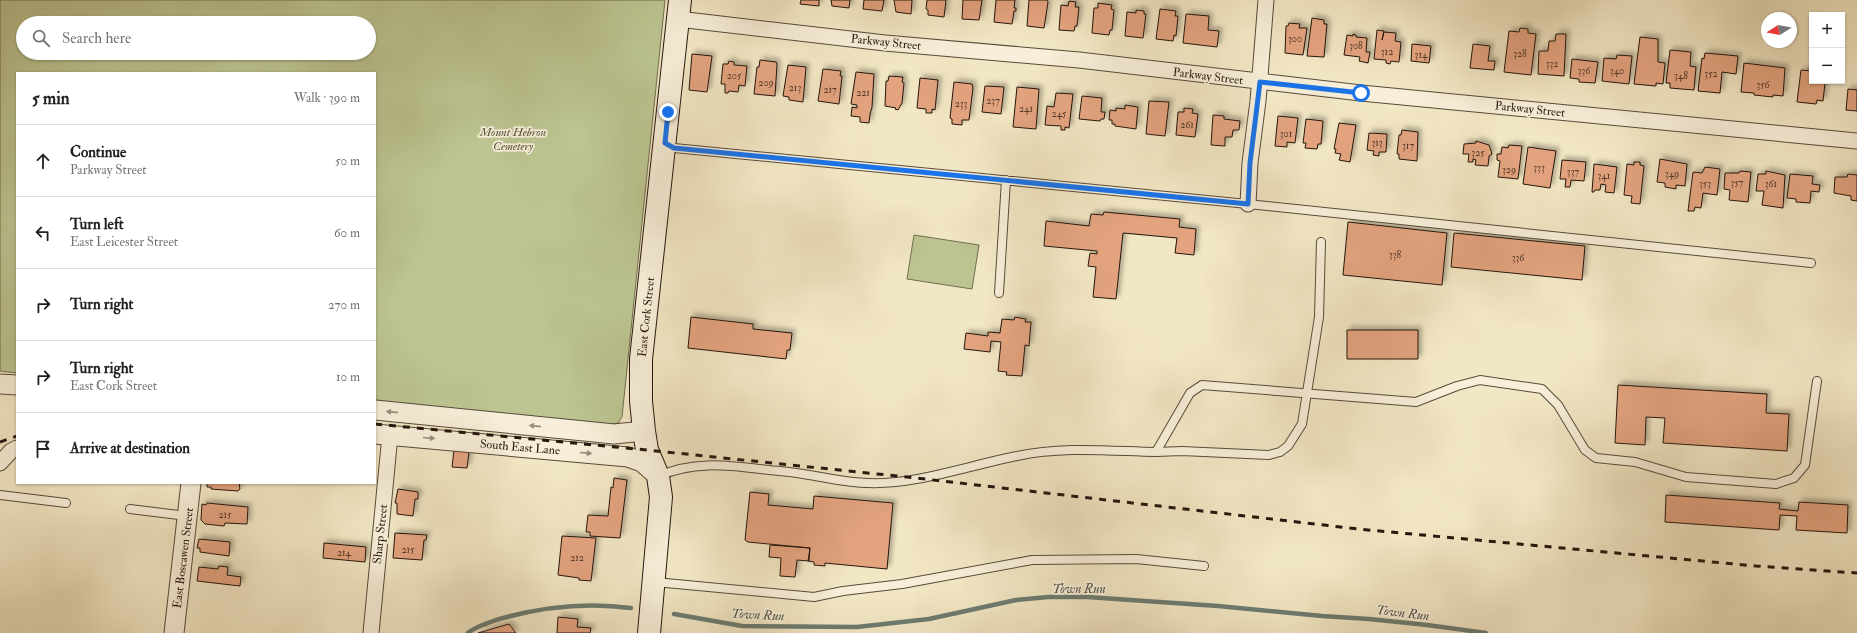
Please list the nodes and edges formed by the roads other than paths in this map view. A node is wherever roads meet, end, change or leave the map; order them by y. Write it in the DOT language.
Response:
graph roads {
  1 [pos="1266,0"];
  2 [pos="679,10"];
  3 [pos="1260,82"];
  4 [pos="1857,141"];
  5 [pos="665,143"];
  6 [pos="1006,180"];
  7 [pos="1248,204"];
  8 [pos="1321,242"];
  9 [pos="1811,263"];
  10 [pos="999,294"];
  11 [pos="1817,381"];
  12 [pos="0,384"];
  13 [pos="16,385"];
  14 [pos="1308,394"];
  15 [pos="376,410"];
  16 [pos="644,431"];
  17 [pos="383,434"];
  18 [pos="16,448"];
  19 [pos="1156,452"];
  20 [pos="0,464"];
  21 [pos="658,476"];
  22 [pos="191,484"];
  23 [pos="0,495"];
  24 [pos="66,503"];
  25 [pos="130,509"];
  26 [pos="188,516"];
  27 [pos="1204,566"];
  28 [pos="654,582"];
  29 [pos="174,633"];
  30 [pos="371,633"];
  31 [pos="649,633"];
  1 -- 3 [label="street"];
  2 -- 3 [label="street, Parkway Street"];
  2 -- 5 [label="main road, East Cork Street"];
  3 -- 4 [label="street, Parkway Street"];
  3 -- 7 [label="street"];
  5 -- 6 [label="lane"];
  5 -- 16 [label="main road, East Cork Street"];
  6 -- 7 [label="lane"];
  6 -- 10 [label="lane"];
  7 -- 9 [label="lane"];
  8 -- 14 [label="lane"];
  11 -- 14 [label="lane"];
  12 -- 13 [label="street"];
  14 -- 19 [label="lane"];
  14 -- 19 [label="lane"];
  16 -- 15 [label="street, South East Lane, one-way"];
  16 -- 21 [label="main road, East Cork Street"];
  17 -- 21 [label="street, South East Lane, one-way"];
  17 -- 30 [label="street, Sharp Street"];
  18 -- 20 [label="street"];
  19 -- 21 [label="lane"];
  21 -- 28 [label="main road, East Cork Street"];
  22 -- 26 [label="street, East Boscawen Street"];
  23 -- 24 [label="lane"];
  25 -- 26 [label="lane"];
  26 -- 29 [label="street, East Boscawen Street"];
  27 -- 28 [label="lane"];
  28 -- 31 [label="main road, East Cork Street"];
}
